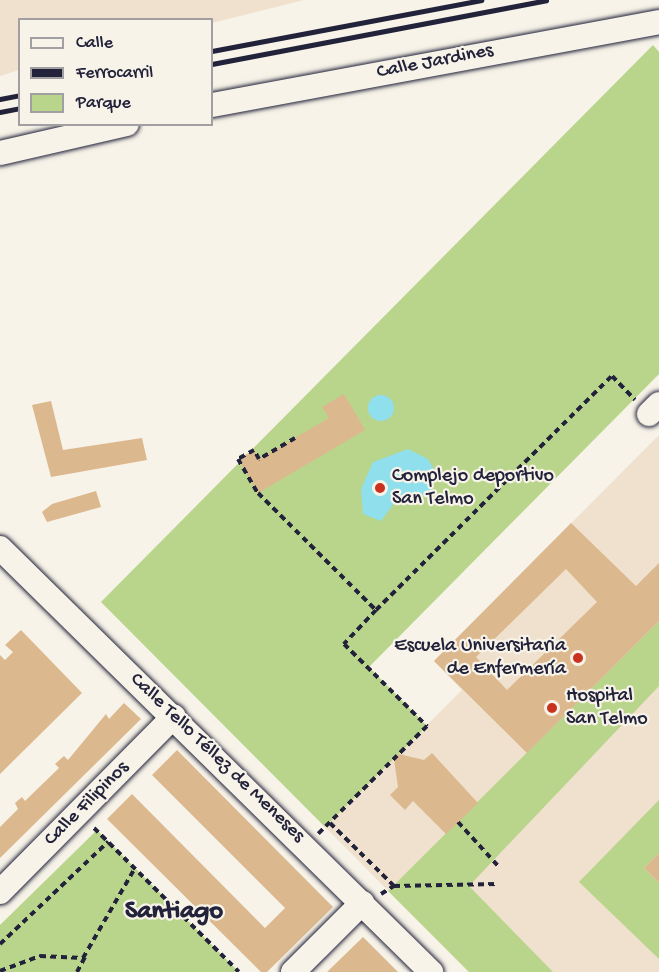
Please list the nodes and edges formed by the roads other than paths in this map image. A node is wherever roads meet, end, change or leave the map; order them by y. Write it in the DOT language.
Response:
graph roads {
  1 [pos="659,22"];
  2 [pos="213,105"];
  3 [pos="118,126"];
  4 [pos="0,153"];
  5 [pos="0,548"];
  6 [pos="174,716"];
  7 [pos="0,892"];
  8 [pos="362,903"];
  9 [pos="294,972"];
  10 [pos="431,972"];
  1 -- 2 [label="street, Calle Jardines"];
  3 -- 4 [label="street"];
  5 -- 6 [label="street, Calle Tello Téllez de Meneses"];
  6 -- 7 [label="street, Calle Filipinos"];
  6 -- 8 [label="street, Calle Tello Téllez de Meneses"];
  8 -- 9 [label="street"];
  8 -- 10 [label="street, Calle Tello Téllez de Meneses"];
}
